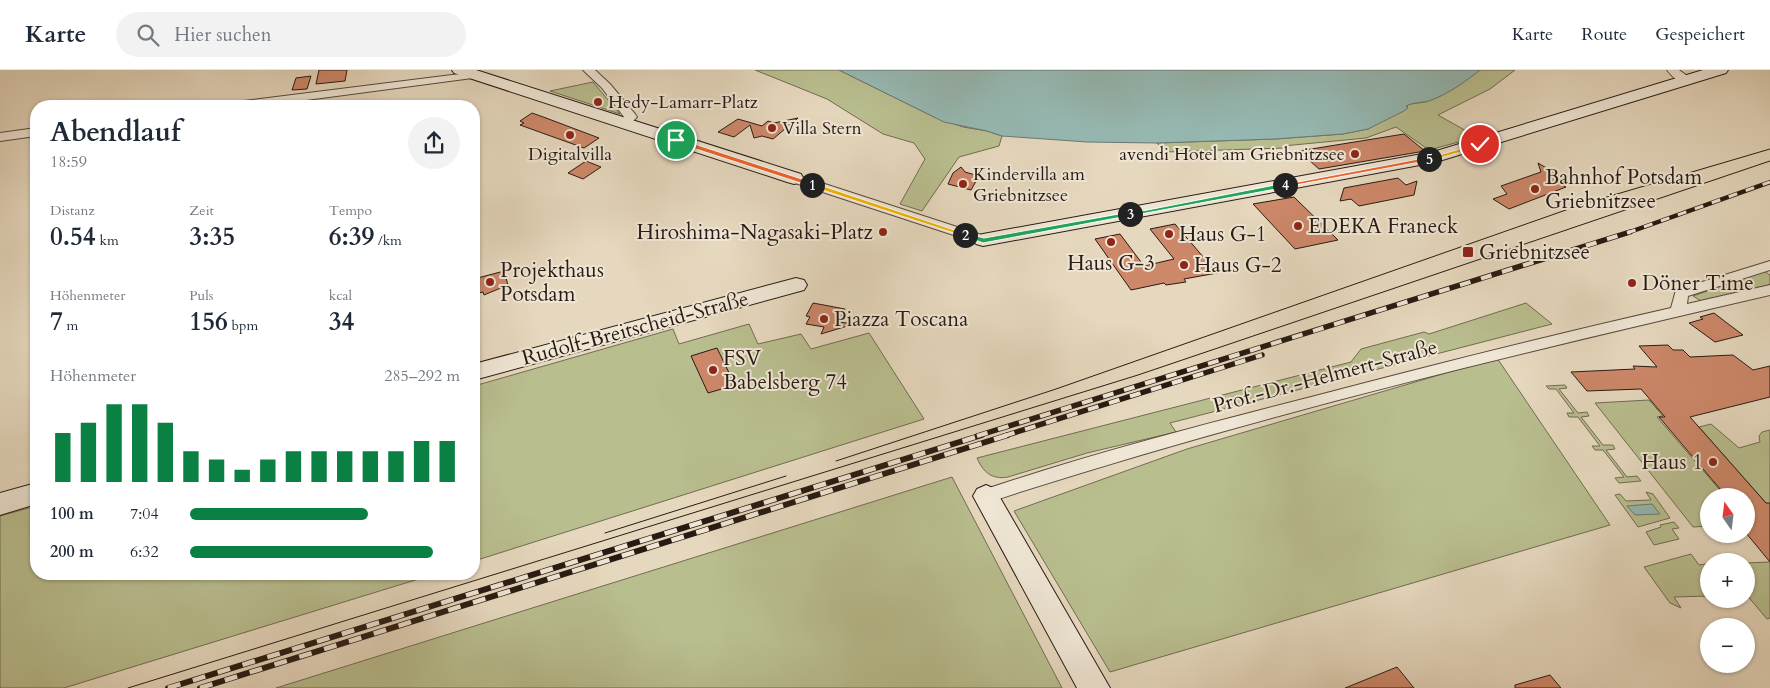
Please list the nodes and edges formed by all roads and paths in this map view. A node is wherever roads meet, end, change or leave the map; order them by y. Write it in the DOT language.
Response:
graph roads {
  1 [pos="460,70"];
  2 [pos="589,70"];
  3 [pos="1673,70"];
  4 [pos="1720,70"];
  5 [pos="476,75"];
  6 [pos="1687,80"];
  7 [pos="282,100"];
  8 [pos="624,123"];
  9 [pos="30,133"];
  10 [pos="0,137"];
  11 [pos="794,178"];
  12 [pos="983,240"];
  13 [pos="1768,266"];
  14 [pos="796,285"];
  15 [pos="1770,290"];
  16 [pos="1678,311"];
  17 [pos="480,370"];
  18 [pos="30,496"];
  19 [pos="986,496"];
  20 [pos="0,504"];
  21 [pos="1094,688"];
  1 -- 5 [label="street"];
  2 -- 8 [label="street"];
  3 -- 6 [label="street"];
  4 -- 6 [label="street"];
  5 -- 7 [label="street"];
  5 -- 8 [label="street"];
  6 -- 12 [label="street"];
  8 -- 11 [label="street"];
  9 -- 10 [label="street"];
  11 -- 12 [label="street"];
  13 -- 16 [label="street"];
  14 -- 17 [label="street, Rudolf-Breitscheid-Straße"];
  15 -- 16 [label="street, Prof.-Dr.-Helmert-Straße"];
  16 -- 19 [label="street, Prof.-Dr.-Helmert-Straße"];
  18 -- 20 [label="street"];
  19 -- 21 [label="street"];
}
